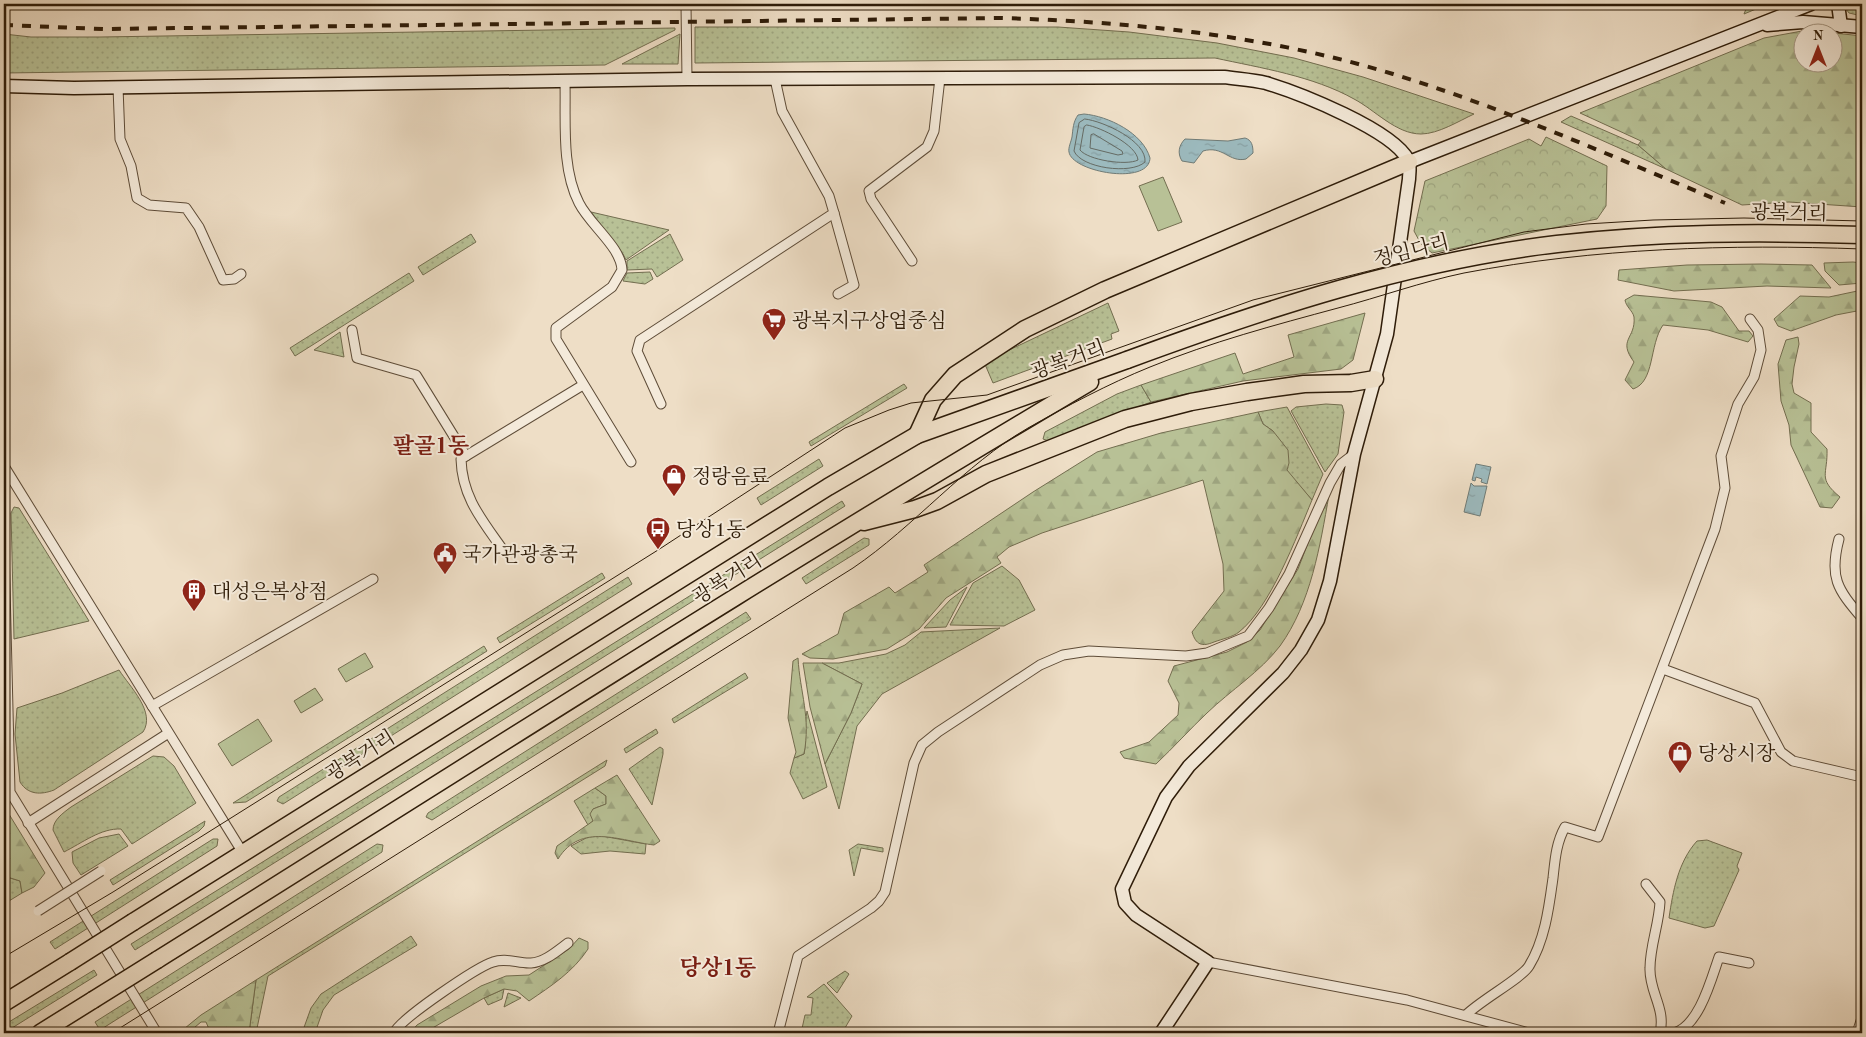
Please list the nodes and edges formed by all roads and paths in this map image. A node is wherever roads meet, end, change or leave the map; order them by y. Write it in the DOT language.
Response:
graph roads {
  1 [pos="686,4"];
  2 [pos="1811,4"];
  3 [pos="1838,4"];
  4 [pos="1840,22"];
  5 [pos="1794,23"];
  6 [pos="1754,26"];
  7 [pos="1844,26"];
  8 [pos="1862,27"];
  9 [pos="940,78"];
  10 [pos="775,79"];
  11 [pos="687,80"];
  12 [pos="565,82"];
  13 [pos="4,86"];
  14 [pos="118,87"];
  15 [pos="1409,162"];
  16 [pos="834,213"];
  17 [pos="1716,233"];
  18 [pos="1862,234"];
  19 [pos="912,261"];
  20 [pos="240,274"];
  21 [pos="838,294"];
  22 [pos="1750,319"];
  23 [pos="352,330"];
  24 [pos="1127,360"];
  25 [pos="1375,380"];
  26 [pos="583,385"];
  27 [pos="661,404"];
  28 [pos="917,435"];
  29 [pos="1354,454"];
  30 [pos="466,456"];
  31 [pos="631,462"];
  32 [pos="4,466"];
  33 [pos="852,525"];
  34 [pos="1838,539"];
  35 [pos="4,546"];
  36 [pos="503,550"];
  37 [pos="373,579"];
  38 [pos="1862,618"];
  39 [pos="1663,668"];
  40 [pos="152,706"];
  41 [pos="167,734"];
  42 [pos="1862,777"];
  43 [pos="4,784"];
  44 [pos="10,792"];
  45 [pos="28,823"];
  46 [pos="243,853"];
  47 [pos="101,871"];
  48 [pos="1646,884"];
  49 [pos="38,910"];
  50 [pos="568,943"];
  51 [pos="1208,962"];
  52 [pos="1749,962"];
  53 [pos="4,1003"];
  54 [pos="1466,1015"];
  55 [pos="1862,1018"];
  56 [pos="40,1033"];
  57 [pos="157,1033"];
  58 [pos="394,1033"];
  59 [pos="778,1033"];
  60 [pos="1160,1033"];
  61 [pos="1528,1033"];
  62 [pos="1660,1033"];
  63 [pos="1674,1033"];
  64 [pos="1857,1033"];
  1 -- 11 [label="street"];
  2 -- 6 [label="street"];
  3 -- 4 [label="street"];
  5 -- 6 [label="street"];
  6 -- 15 [label="street"];
  7 -- 8 [label="street"];
  9 -- 10 [label="street"];
  9 -- 15 [label="street"];
  9 -- 19 [label="street"];
  10 -- 11 [label="street"];
  10 -- 16 [label="street"];
  11 -- 12 [label="street"];
  12 -- 14 [label="street"];
  12 -- 26 [label="street"];
  13 -- 14 [label="street"];
  14 -- 20 [label="street"];
  15 -- 25 [label="street"];
  15 -- 28 [label="highway"];
  16 -- 21 [label="street"];
  16 -- 27 [label="street"];
  17 -- 18 [label="highway, 광복거리, bridge"];
  17 -- 24 [label="highway, 정임다리, bridge"];
  22 -- 39 [label="street"];
  23 -- 30 [label="street"];
  24 -- 28 [label="highway, 광복거리"];
  24 -- 33 [label="highway, 광복거리"];
  25 -- 29 [label="street"];
  25 -- 33 [label="highway"];
  26 -- 30 [label="street"];
  26 -- 31 [label="street"];
  28 -- 46 [label="highway, 광복거리"];
  29 -- 51 [label="street"];
  29 -- 59 [label="street"];
  30 -- 36 [label="street"];
  32 -- 40 [label="street"];
  33 -- 56 [label="highway, 광복거리, bridge"];
  34 -- 38 [label="street"];
  35 -- 44 [label="street"];
  37 -- 40 [label="street"];
  39 -- 42 [label="street"];
  39 -- 54 [label="street"];
  40 -- 41 [label="street"];
  41 -- 45 [label="street"];
  41 -- 46 [label="street"];
  43 -- 44 [label="street"];
  44 -- 45 [label="street"];
  45 -- 57 [label="street"];
  46 -- 53 [label="highway, 광복거리, bridge"];
  47 -- 49 [label="street, bridge"];
  48 -- 62 [label="street"];
  50 -- 58 [label="street"];
  51 -- 54 [label="street"];
  51 -- 60 [label="street"];
  52 -- 63 [label="street"];
  54 -- 61 [label="street"];
  55 -- 64 [label="street"];
}
